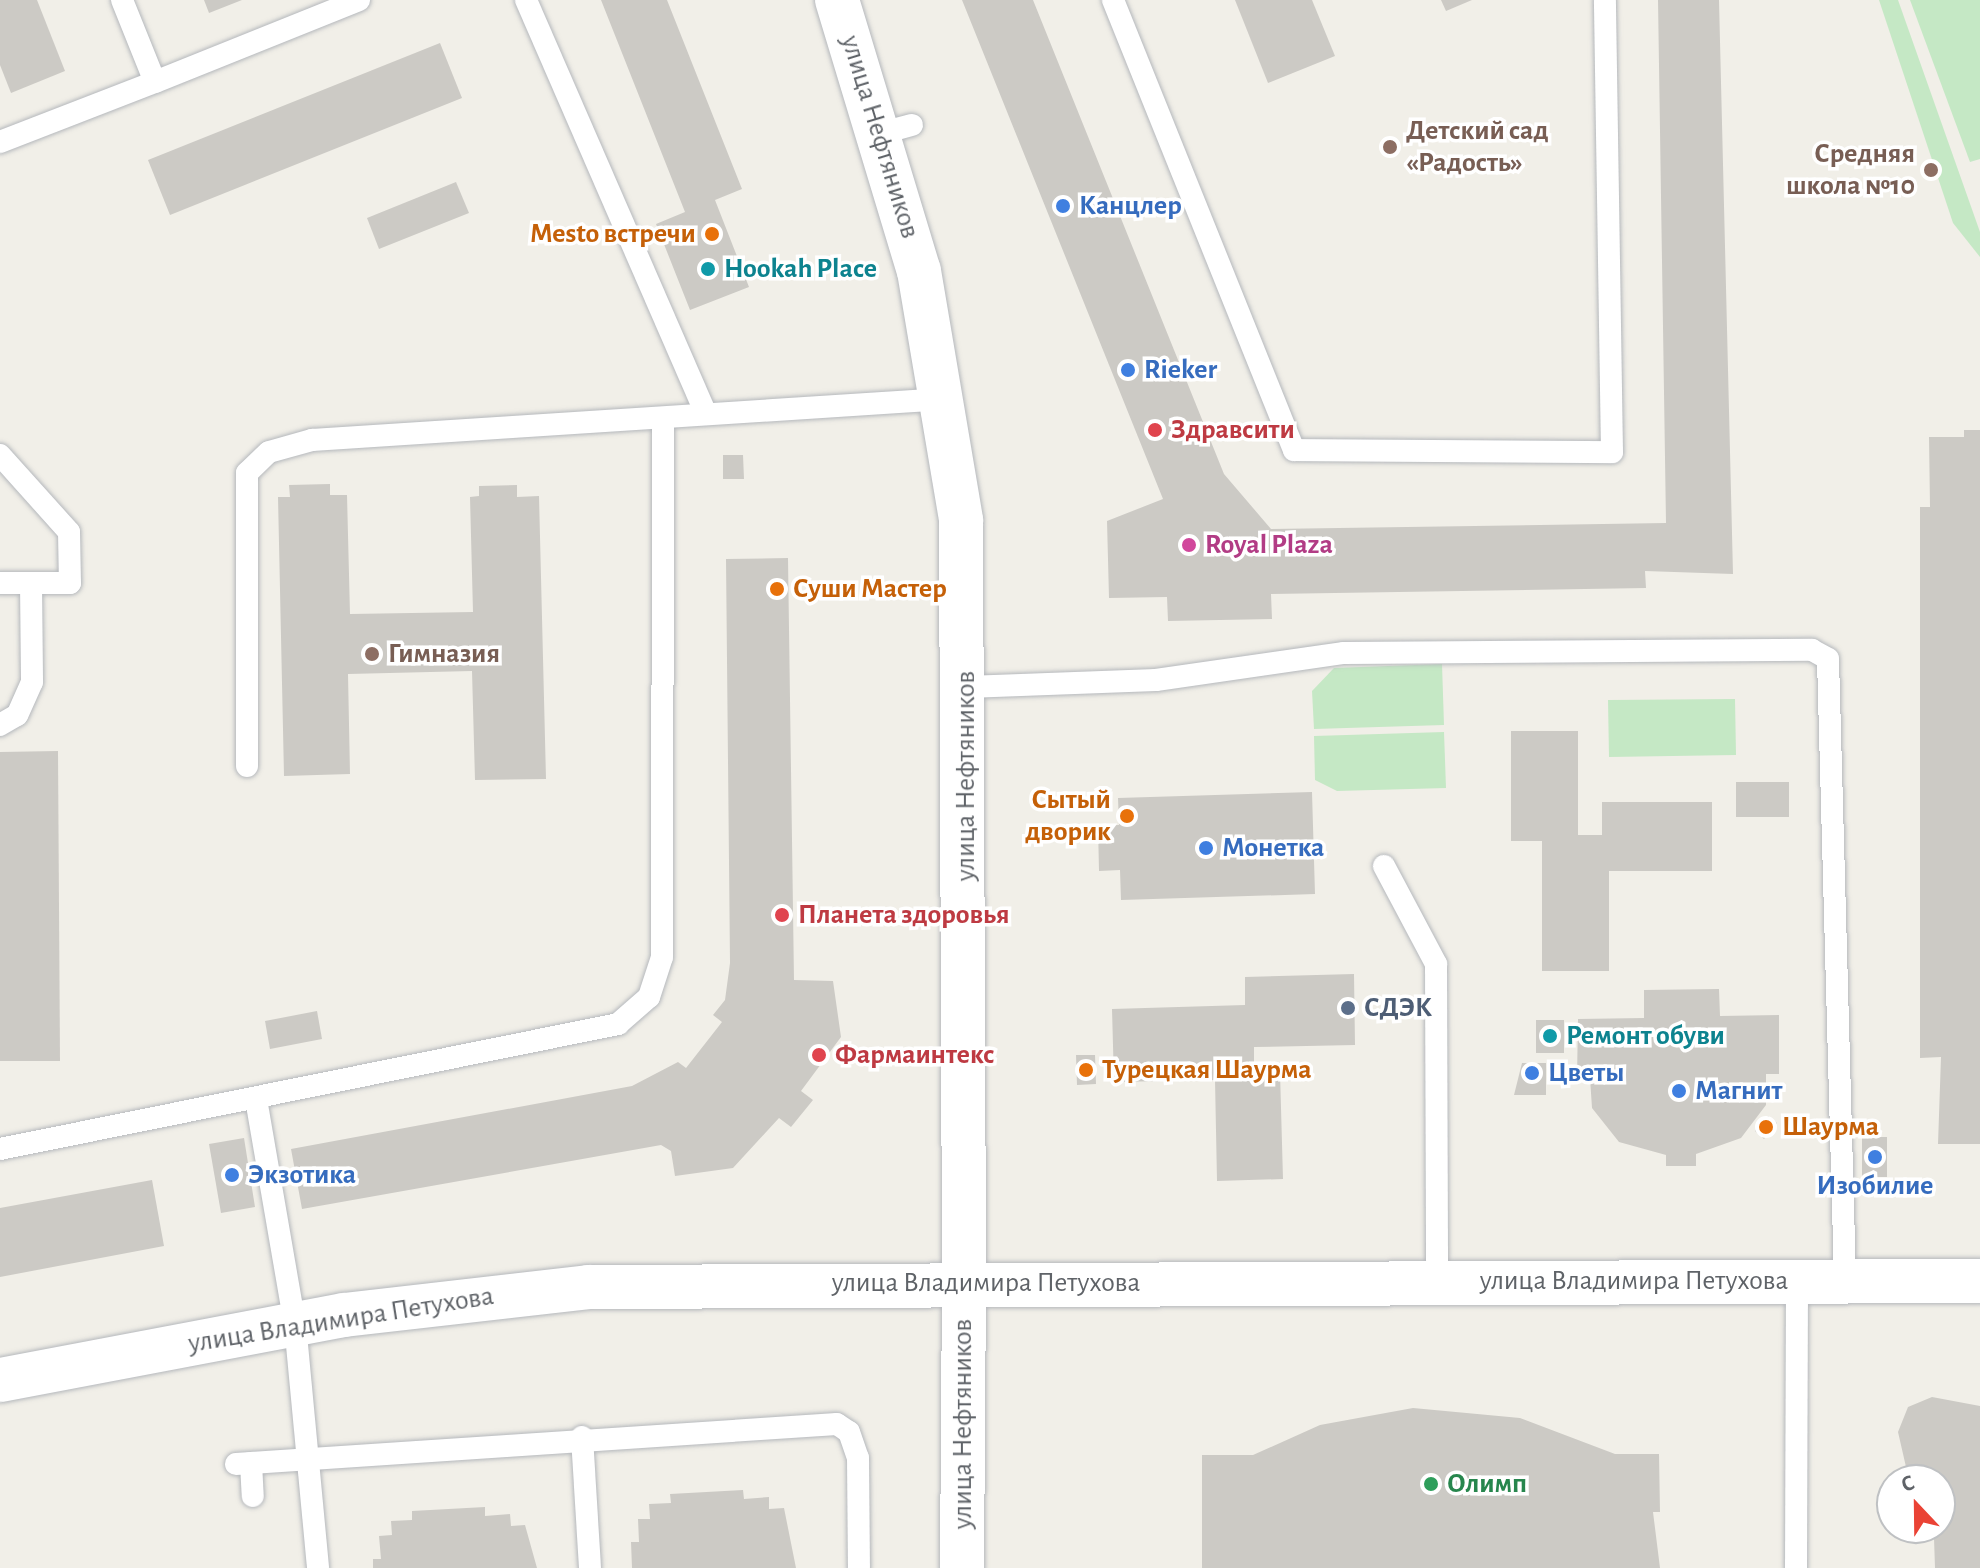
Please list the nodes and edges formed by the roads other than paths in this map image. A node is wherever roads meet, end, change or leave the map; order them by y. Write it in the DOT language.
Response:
graph roads {
  1 [pos="122,0"];
  2 [pos="359,0"];
  3 [pos="526,0"];
  4 [pos="837,0"];
  5 [pos="1113,0"];
  6 [pos="1605,0"];
  7 [pos="155,82"];
  8 [pos="0,142"];
  9 [pos="945,399"];
  10 [pos="706,414"];
  11 [pos="663,421"];
  12 [pos="0,455"];
  13 [pos="0,583"];
  14 [pos="31,583"];
  15 [pos="967,687"];
  16 [pos="0,725"];
  17 [pos="247,766"];
  18 [pos="1384,866"];
  19 [pos="256,1099"];
  20 [pos="0,1149"];
  21 [pos="1797,1281"];
  22 [pos="1845,1281"];
  23 [pos="1980,1281"];
  24 [pos="1437,1282"];
  25 [pos="964,1283"];
  26 [pos="295,1324"];
  27 [pos="0,1380"];
  28 [pos="582,1437"];
  29 [pos="310,1458"];
  30 [pos="253,1496"];
  31 [pos="318,1568"];
  32 [pos="590,1568"];
  33 [pos="859,1568"];
  34 [pos="962,1568"];
  35 [pos="1796,1568"];
  1 -- 7 [label="lane"];
  2 -- 7 [label="lane"];
  3 -- 10 [label="lane"];
  4 -- 9 [label="main road, улица Нефтяников"];
  5 -- 6 [label="lane"];
  7 -- 8 [label="lane"];
  9 -- 10 [label="lane"];
  9 -- 15 [label="main road, улица Нефтяников"];
  10 -- 11 [label="lane"];
  11 -- 17 [label="lane"];
  11 -- 19 [label="lane"];
  12 -- 14 [label="lane"];
  13 -- 14 [label="lane"];
  14 -- 16 [label="lane"];
  15 -- 22 [label="lane"];
  15 -- 25 [label="main road, улица Нефтяников"];
  18 -- 24 [label="lane"];
  19 -- 20 [label="lane"];
  19 -- 26 [label="lane"];
  21 -- 22 [label="main road, улица Владимира Петухова"];
  21 -- 24 [label="main road, улица Владимира Петухова"];
  21 -- 35 [label="lane"];
  22 -- 23 [label="main road, улица Владимира Петухова"];
  24 -- 25 [label="main road, улица Владимира Петухова"];
  25 -- 26 [label="main road, улица Владимира Петухова"];
  25 -- 34 [label="main road, улица Нефтяников"];
  26 -- 27 [label="main road, улица Владимира Петухова"];
  26 -- 29 [label="lane"];
  28 -- 29 [label="lane"];
  28 -- 32 [label="lane"];
  28 -- 33 [label="lane"];
  29 -- 30 [label="lane"];
  29 -- 31 [label="lane"];
}
